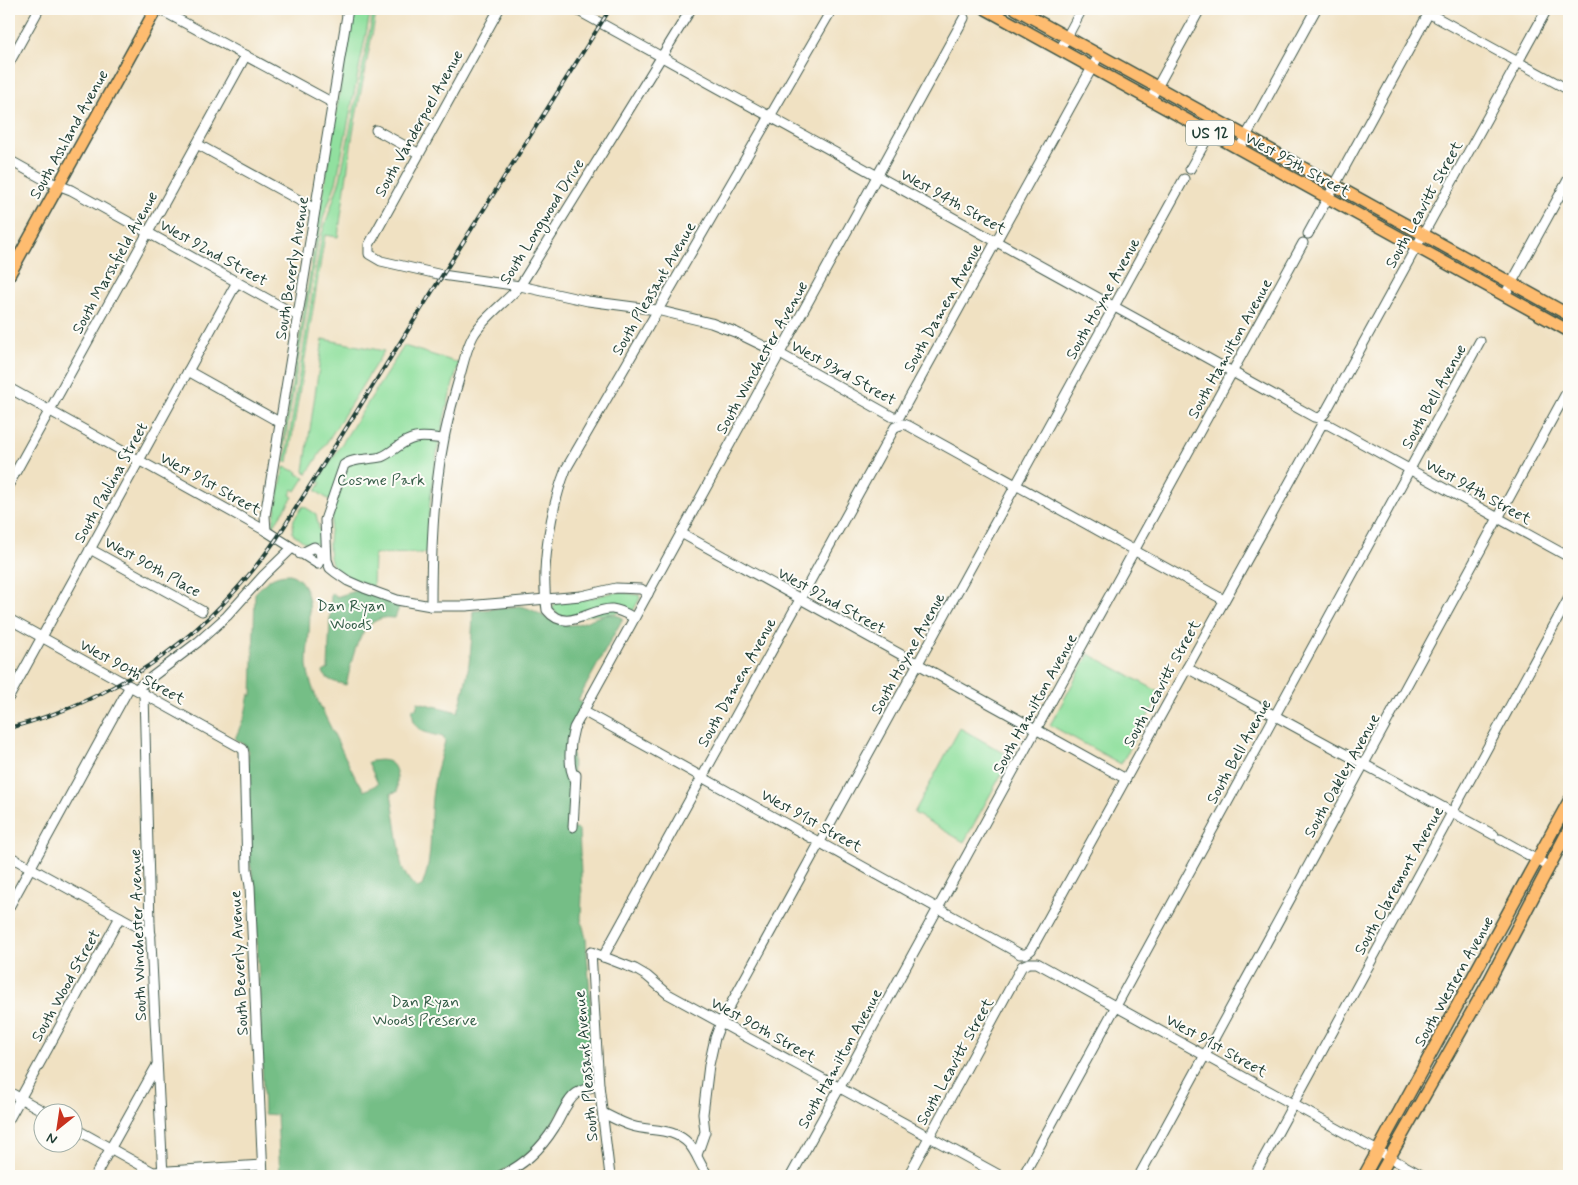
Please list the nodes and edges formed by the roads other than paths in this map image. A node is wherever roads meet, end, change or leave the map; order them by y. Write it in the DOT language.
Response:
graph roads {
  1 [pos="39,9"];
  2 [pos="157,9"];
  3 [pos="348,9"];
  4 [pos="499,9"];
  5 [pos="575,9"];
  6 [pos="691,9"];
  7 [pos="832,9"];
  8 [pos="986,9"];
  9 [pos="1016,9"];
  10 [pos="1082,9"];
  11 [pos="1200,9"];
  12 [pos="1316,9"];
  13 [pos="1547,9"];
  14 [pos="1427,10"];
  15 [pos="964,18"];
  16 [pos="1067,37"];
  17 [pos="1060,50"];
  18 [pos="246,55"];
  19 [pos="1099,55"];
  20 [pos="662,57"];
  21 [pos="1518,62"];
  22 [pos="9,63"];
  23 [pos="1092,67"];
  24 [pos="1157,87"];
  25 [pos="1569,90"];
  26 [pos="1150,100"];
  27 [pos="333,103"];
  28 [pos="770,116"];
  29 [pos="1217,121"];
  30 [pos="376,130"];
  31 [pos="1210,133"];
  32 [pos="1246,137"];
  33 [pos="197,144"];
  34 [pos="1239,149"];
  35 [pos="418,153"];
  36 [pos="9,160"];
  37 [pos="1190,169"];
  38 [pos="877,176"];
  39 [pos="1569,178"];
  40 [pos="1184,179"];
  41 [pos="58,185"];
  42 [pos="1334,186"];
  43 [pos="1327,198"];
  44 [pos="315,209"];
  45 [pos="148,233"];
  46 [pos="1308,234"];
  47 [pos="1423,235"];
  48 [pos="996,241"];
  49 [pos="1303,244"];
  50 [pos="1416,247"];
  51 [pos="369,254"];
  52 [pos="9,275"];
  53 [pos="237,282"];
  54 [pos="1512,284"];
  55 [pos="520,286"];
  56 [pos="1505,295"];
  57 [pos="1114,307"];
  58 [pos="657,310"];
  59 [pos="1569,315"];
  60 [pos="298,316"];
  61 [pos="1569,331"];
  62 [pos="1480,341"];
  63 [pos="780,354"];
  64 [pos="188,371"];
  65 [pos="1232,372"];
  66 [pos="9,388"];
  67 [pos="1569,388"];
  68 [pos="49,410"];
  69 [pos="1324,420"];
  70 [pos="899,421"];
  71 [pos="281,423"];
  72 [pos="443,438"];
  73 [pos="139,460"];
  74 [pos="1410,470"];
  75 [pos="9,484"];
  76 [pos="1015,485"];
  77 [pos="1498,518"];
  78 [pos="266,532"];
  79 [pos="681,533"];
  80 [pos="292,548"];
  81 [pos="90,549"];
  82 [pos="1134,550"];
  83 [pos="300,554"];
  84 [pos="1569,557"];
  85 [pos="648,594"];
  86 [pos="1569,598"];
  87 [pos="546,599"];
  88 [pos="799,599"];
  89 [pos="1224,600"];
  90 [pos="431,606"];
  91 [pos="202,610"];
  92 [pos="634,618"];
  93 [pos="9,619"];
  94 [pos="42,637"];
  95 [pos="918,665"];
  96 [pos="1187,668"];
  97 [pos="136,689"];
  98 [pos="9,697"];
  99 [pos="583,711"];
  100 [pos="1275,716"];
  101 [pos="1036,730"];
  102 [pos="243,749"];
  103 [pos="1364,764"];
  104 [pos="702,776"];
  105 [pos="1126,779"];
  106 [pos="1569,802"];
  107 [pos="1452,813"];
  108 [pos="574,827"];
  109 [pos="1569,829"];
  110 [pos="821,842"];
  111 [pos="9,856"];
  112 [pos="1537,860"];
  113 [pos="1548,866"];
  114 [pos="30,868"];
  115 [pos="9,907"];
  116 [pos="938,908"];
  117 [pos="120,917"];
  118 [pos="151,934"];
  119 [pos="591,952"];
  120 [pos="603,956"];
  121 [pos="1027,958"];
  122 [pos="1476,972"];
  123 [pos="1116,1006"];
  124 [pos="721,1022"];
  125 [pos="1457,1037"];
  126 [pos="1205,1055"];
  127 [pos="157,1065"];
  128 [pos="599,1085"];
  129 [pos="840,1088"];
  130 [pos="9,1092"];
  131 [pos="20,1099"];
  132 [pos="1293,1104"];
  133 [pos="32,1105"];
  134 [pos="603,1113"];
  135 [pos="9,1119"];
  136 [pos="82,1133"];
  137 [pos="929,1137"];
  138 [pos="110,1148"];
  139 [pos="1378,1151"];
  140 [pos="697,1155"];
  141 [pos="1390,1157"];
  142 [pos="262,1165"];
  143 [pos="162,1174"];
  144 [pos="95,1176"];
  145 [pos="263,1176"];
  146 [pos="500,1176"];
  147 [pos="610,1176"];
  148 [pos="709,1176"];
  149 [pos="791,1176"];
  150 [pos="908,1176"];
  151 [pos="1001,1176"];
  152 [pos="1022,1176"];
  153 [pos="1138,1176"];
  154 [pos="1254,1176"];
  155 [pos="1364,1176"];
  156 [pos="1380,1176"];
  157 [pos="1423,1176"];
  1 -- 22 [label="street"];
  2 -- 18 [label="street"];
  2 -- 41 [label="main road, South Ashland Avenue"];
  3 -- 27 [label="street, South Beverly Avenue"];
  4 -- 35 [label="street, South Vanderpoel Avenue"];
  5 -- 20 [label="street, West 94th Street"];
  6 -- 20 [label="street, South Longwood Drive"];
  7 -- 28 [label="street, South Pleasant Avenue"];
  8 -- 17 [label="main road, West 95th Street / US 12"];
  9 -- 16 [label="main road, West 95th Street / US 12"];
  10 -- 16 [label="street"];
  11 -- 24 [label="street"];
  12 -- 32 [label="street"];
  13 -- 21 [label="street, South Leavitt Street"];
  14 -- 21 [label="street"];
  14 -- 42 [label="street"];
  15 -- 38 [label="street, South Winchester Avenue"];
  16 -- 17 [label="street"];
  16 -- 19 [label="main road, West 95th Street / US 12"];
  17 -- 23 [label="main road, West 95th Street / US 12"];
  18 -- 27 [label="street"];
  18 -- 33 [label="street, South Marshfield Avenue"];
  19 -- 23 [label="street, South Damen Avenue"];
  19 -- 24 [label="main road, West 95th Street / US 12"];
  20 -- 28 [label="street, West 94th Street"];
  20 -- 55 [label="street, South Longwood Drive"];
  21 -- 25 [label="street"];
  21 -- 47 [label="street, South Leavitt Street"];
  23 -- 26 [label="main road, West 95th Street / US 12"];
  23 -- 48 [label="street, South Damen Avenue"];
  24 -- 26 [label="street"];
  24 -- 29 [label="main road, West 95th Street / US 12"];
  26 -- 31 [label="main road, West 95th Street / US 12"];
  27 -- 44 [label="street, South Beverly Avenue"];
  28 -- 38 [label="street, West 94th Street"];
  28 -- 58 [label="street, South Pleasant Avenue"];
  29 -- 31 [label="street"];
  29 -- 32 [label="main road, West 95th Street / US 12"];
  30 -- 35 [label="street"];
  31 -- 34 [label="main road, West 95th Street / US 12"];
  31 -- 37 [label="street"];
  32 -- 34 [label="street"];
  32 -- 42 [label="main road, West 95th Street / US 12"];
  33 -- 44 [label="street"];
  33 -- 45 [label="street, South Marshfield Avenue"];
  34 -- 43 [label="main road, West 95th Street / US 12"];
  35 -- 51 [label="street, South Vanderpoel Avenue"];
  36 -- 41 [label="street, West 92nd Street"];
  38 -- 48 [label="street, West 94th Street"];
  38 -- 63 [label="street, South Winchester Avenue"];
  39 -- 54 [label="street"];
  40 -- 57 [label="street, South Hoyne Avenue"];
  41 -- 45 [label="street, West 92nd Street"];
  41 -- 52 [label="main road, South Ashland Avenue"];
  42 -- 43 [label="street"];
  42 -- 47 [label="main road, West 95th Street / US 12"];
  43 -- 46 [label="street"];
  43 -- 50 [label="main road, West 95th Street / US 12"];
  44 -- 60 [label="street, South Beverly Avenue"];
  45 -- 53 [label="street, West 92nd Street"];
  45 -- 68 [label="street, South Marshfield Avenue"];
  47 -- 50 [label="street, South Leavitt Street"];
  47 -- 54 [label="main road, West 95th Street / US 12"];
  48 -- 57 [label="street, West 94th Street"];
  48 -- 70 [label="street, South Damen Avenue"];
  49 -- 65 [label="street, South Hamilton Avenue"];
  50 -- 56 [label="main road, West 95th Street / US 12"];
  50 -- 69 [label="street, South Leavitt Street"];
  51 -- 55 [label="street, West 93rd Street"];
  53 -- 60 [label="street, West 92nd Street"];
  53 -- 64 [label="street, South Paulina Street"];
  54 -- 56 [label="street"];
  54 -- 59 [label="main road, West 95th Street / US 12"];
  55 -- 58 [label="street, West 93rd Street"];
  55 -- 72 [label="street, South Longwood Drive"];
  56 -- 61 [label="main road, West 95th Street / US 12"];
  57 -- 65 [label="street, West 94th Street"];
  57 -- 76 [label="street, South Hoyne Avenue"];
  58 -- 63 [label="street, West 93rd Street"];
  58 -- 87 [label="street, South Pleasant Avenue"];
  60 -- 71 [label="street, South Beverly Avenue"];
  62 -- 74 [label="street, South Bell Avenue"];
  63 -- 70 [label="street, West 93rd Street"];
  63 -- 79 [label="street, South Winchester Avenue"];
  64 -- 71 [label="street"];
  64 -- 73 [label="street, South Paulina Street"];
  65 -- 69 [label="street, West 94th Street"];
  65 -- 82 [label="street, South Hamilton Avenue"];
  66 -- 68 [label="street, West 91st Street"];
  67 -- 77 [label="street, South Oakley Avenue"];
  68 -- 73 [label="street, West 91st Street"];
  68 -- 75 [label="street, South Marshfield Avenue"];
  69 -- 74 [label="street, West 94th Street"];
  69 -- 89 [label="street, South Leavitt Street"];
  70 -- 76 [label="street, West 93rd Street"];
  70 -- 88 [label="street, South Damen Avenue"];
  71 -- 78 [label="street, South Beverly Avenue"];
  72 -- 90 [label="street, South Longwood Drive"];
  72 -- 90 [label="street"];
  73 -- 78 [label="street, West 91st Street"];
  73 -- 81 [label="street, South Paulina Street"];
  74 -- 77 [label="street, West 94th Street"];
  74 -- 100 [label="street, South Bell Avenue"];
  76 -- 82 [label="street, West 93rd Street"];
  76 -- 95 [label="street, South Hoyne Avenue"];
  77 -- 84 [label="street, West 94th Street"];
  77 -- 103 [label="street, South Oakley Avenue"];
  78 -- 80 [label="street, West 91st Street"];
  79 -- 85 [label="street, South Winchester Avenue"];
  79 -- 88 [label="street, West 92nd Street"];
  80 -- 83 [label="street, West 91st Street"];
  80 -- 97 [label="street"];
  81 -- 91 [label="street, West 90th Place"];
  81 -- 94 [label="street, South Paulina Street"];
  82 -- 89 [label="street, West 93rd Street"];
  82 -- 101 [label="street, South Hamilton Avenue"];
  83 -- 83 [label="street, West 91st Street"];
  85 -- 87 [label="street"];
  85 -- 92 [label="street, South Winchester Avenue"];
  86 -- 107 [label="street, South Claremont Avenue"];
  87 -- 90 [label="street"];
  87 -- 92 [label="street"];
  88 -- 95 [label="street, West 92nd Street"];
  88 -- 104 [label="street, South Damen Avenue"];
  89 -- 96 [label="street, South Leavitt Street"];
  92 -- 99 [label="street, South Winchester Avenue"];
  93 -- 94 [label="street, West 90th Street"];
  94 -- 97 [label="street, West 90th Street"];
  94 -- 98 [label="street, South Paulina Street"];
  95 -- 101 [label="street, West 92nd Street"];
  95 -- 110 [label="street, South Hoyne Avenue"];
  96 -- 100 [label="street"];
  96 -- 105 [label="street, South Leavitt Street"];
  97 -- 102 [label="street, West 90th Street"];
  97 -- 114 [label="street"];
  97 -- 118 [label="street, South Winchester Avenue"];
  99 -- 104 [label="street, West 91st Street"];
  99 -- 108 [label="street"];
  100 -- 103 [label="street"];
  100 -- 123 [label="street, South Bell Avenue"];
  101 -- 105 [label="street, West 92nd Street"];
  101 -- 116 [label="street, South Hamilton Avenue"];
  102 -- 142 [label="street, South Beverly Avenue"];
  103 -- 107 [label="street"];
  103 -- 126 [label="street, South Oakley Avenue"];
  104 -- 110 [label="street, West 91st Street"];
  104 -- 120 [label="street, South Damen Avenue"];
  105 -- 121 [label="street, South Leavitt Street"];
  106 -- 112 [label="main road, South Western Avenue"];
  107 -- 112 [label="street"];
  107 -- 132 [label="street, South Claremont Avenue"];
  109 -- 113 [label="main road, South Western Avenue"];
  110 -- 116 [label="street, West 91st Street"];
  110 -- 124 [label="street, South Hoyne Avenue"];
  111 -- 114 [label="street"];
  112 -- 113 [label="street"];
  112 -- 122 [label="main road, South Western Avenue"];
  113 -- 125 [label="main road, South Western Avenue"];
  114 -- 115 [label="street"];
  114 -- 117 [label="street"];
  116 -- 121 [label="street, West 91st Street"];
  116 -- 129 [label="street, South Hamilton Avenue"];
  117 -- 118 [label="street"];
  117 -- 131 [label="street, South Wood Street"];
  118 -- 127 [label="street, South Winchester Avenue"];
  119 -- 120 [label="street, West 90th Street"];
  119 -- 128 [label="street, South Pleasant Avenue"];
  120 -- 124 [label="street, West 90th Street"];
  121 -- 123 [label="street, West 91st Street"];
  121 -- 137 [label="street, South Leavitt Street"];
  122 -- 125 [label="main road"];
  122 -- 139 [label="main road, South Western Avenue"];
  123 -- 126 [label="street, West 91st Street"];
  123 -- 152 [label="street, South Bell Avenue"];
  124 -- 129 [label="street, West 90th Street"];
  124 -- 140 [label="street, South Hoyne Avenue"];
  125 -- 141 [label="main road, South Western Avenue"];
  126 -- 132 [label="street, West 91st Street"];
  126 -- 153 [label="street, South Oakley Avenue"];
  127 -- 138 [label="street"];
  127 -- 143 [label="street, South Winchester Avenue"];
  128 -- 134 [label="street, South Pleasant Avenue"];
  128 -- 146 [label="street"];
  129 -- 137 [label="street, West 90th Street"];
  129 -- 149 [label="street, South Hamilton Avenue"];
  130 -- 131 [label="street"];
  131 -- 133 [label="street"];
  131 -- 135 [label="street, South Wood Street"];
  132 -- 139 [label="street, West 91st Street"];
  132 -- 154 [label="street, South Claremont Avenue"];
  134 -- 140 [label="street"];
  134 -- 147 [label="street, South Pleasant Avenue"];
  136 -- 138 [label="street"];
  137 -- 150 [label="street, South Leavitt Street"];
  137 -- 151 [label="street, West 90th Street"];
  138 -- 143 [label="street"];
  138 -- 144 [label="street"];
  139 -- 141 [label="street, West 91st Street"];
  139 -- 155 [label="main road, South Western Avenue"];
  140 -- 148 [label="street"];
  141 -- 156 [label="main road, South Western Avenue"];
  141 -- 157 [label="street, West 91st Street"];
  142 -- 143 [label="street"];
  142 -- 145 [label="street, South Beverly Avenue"];
}
